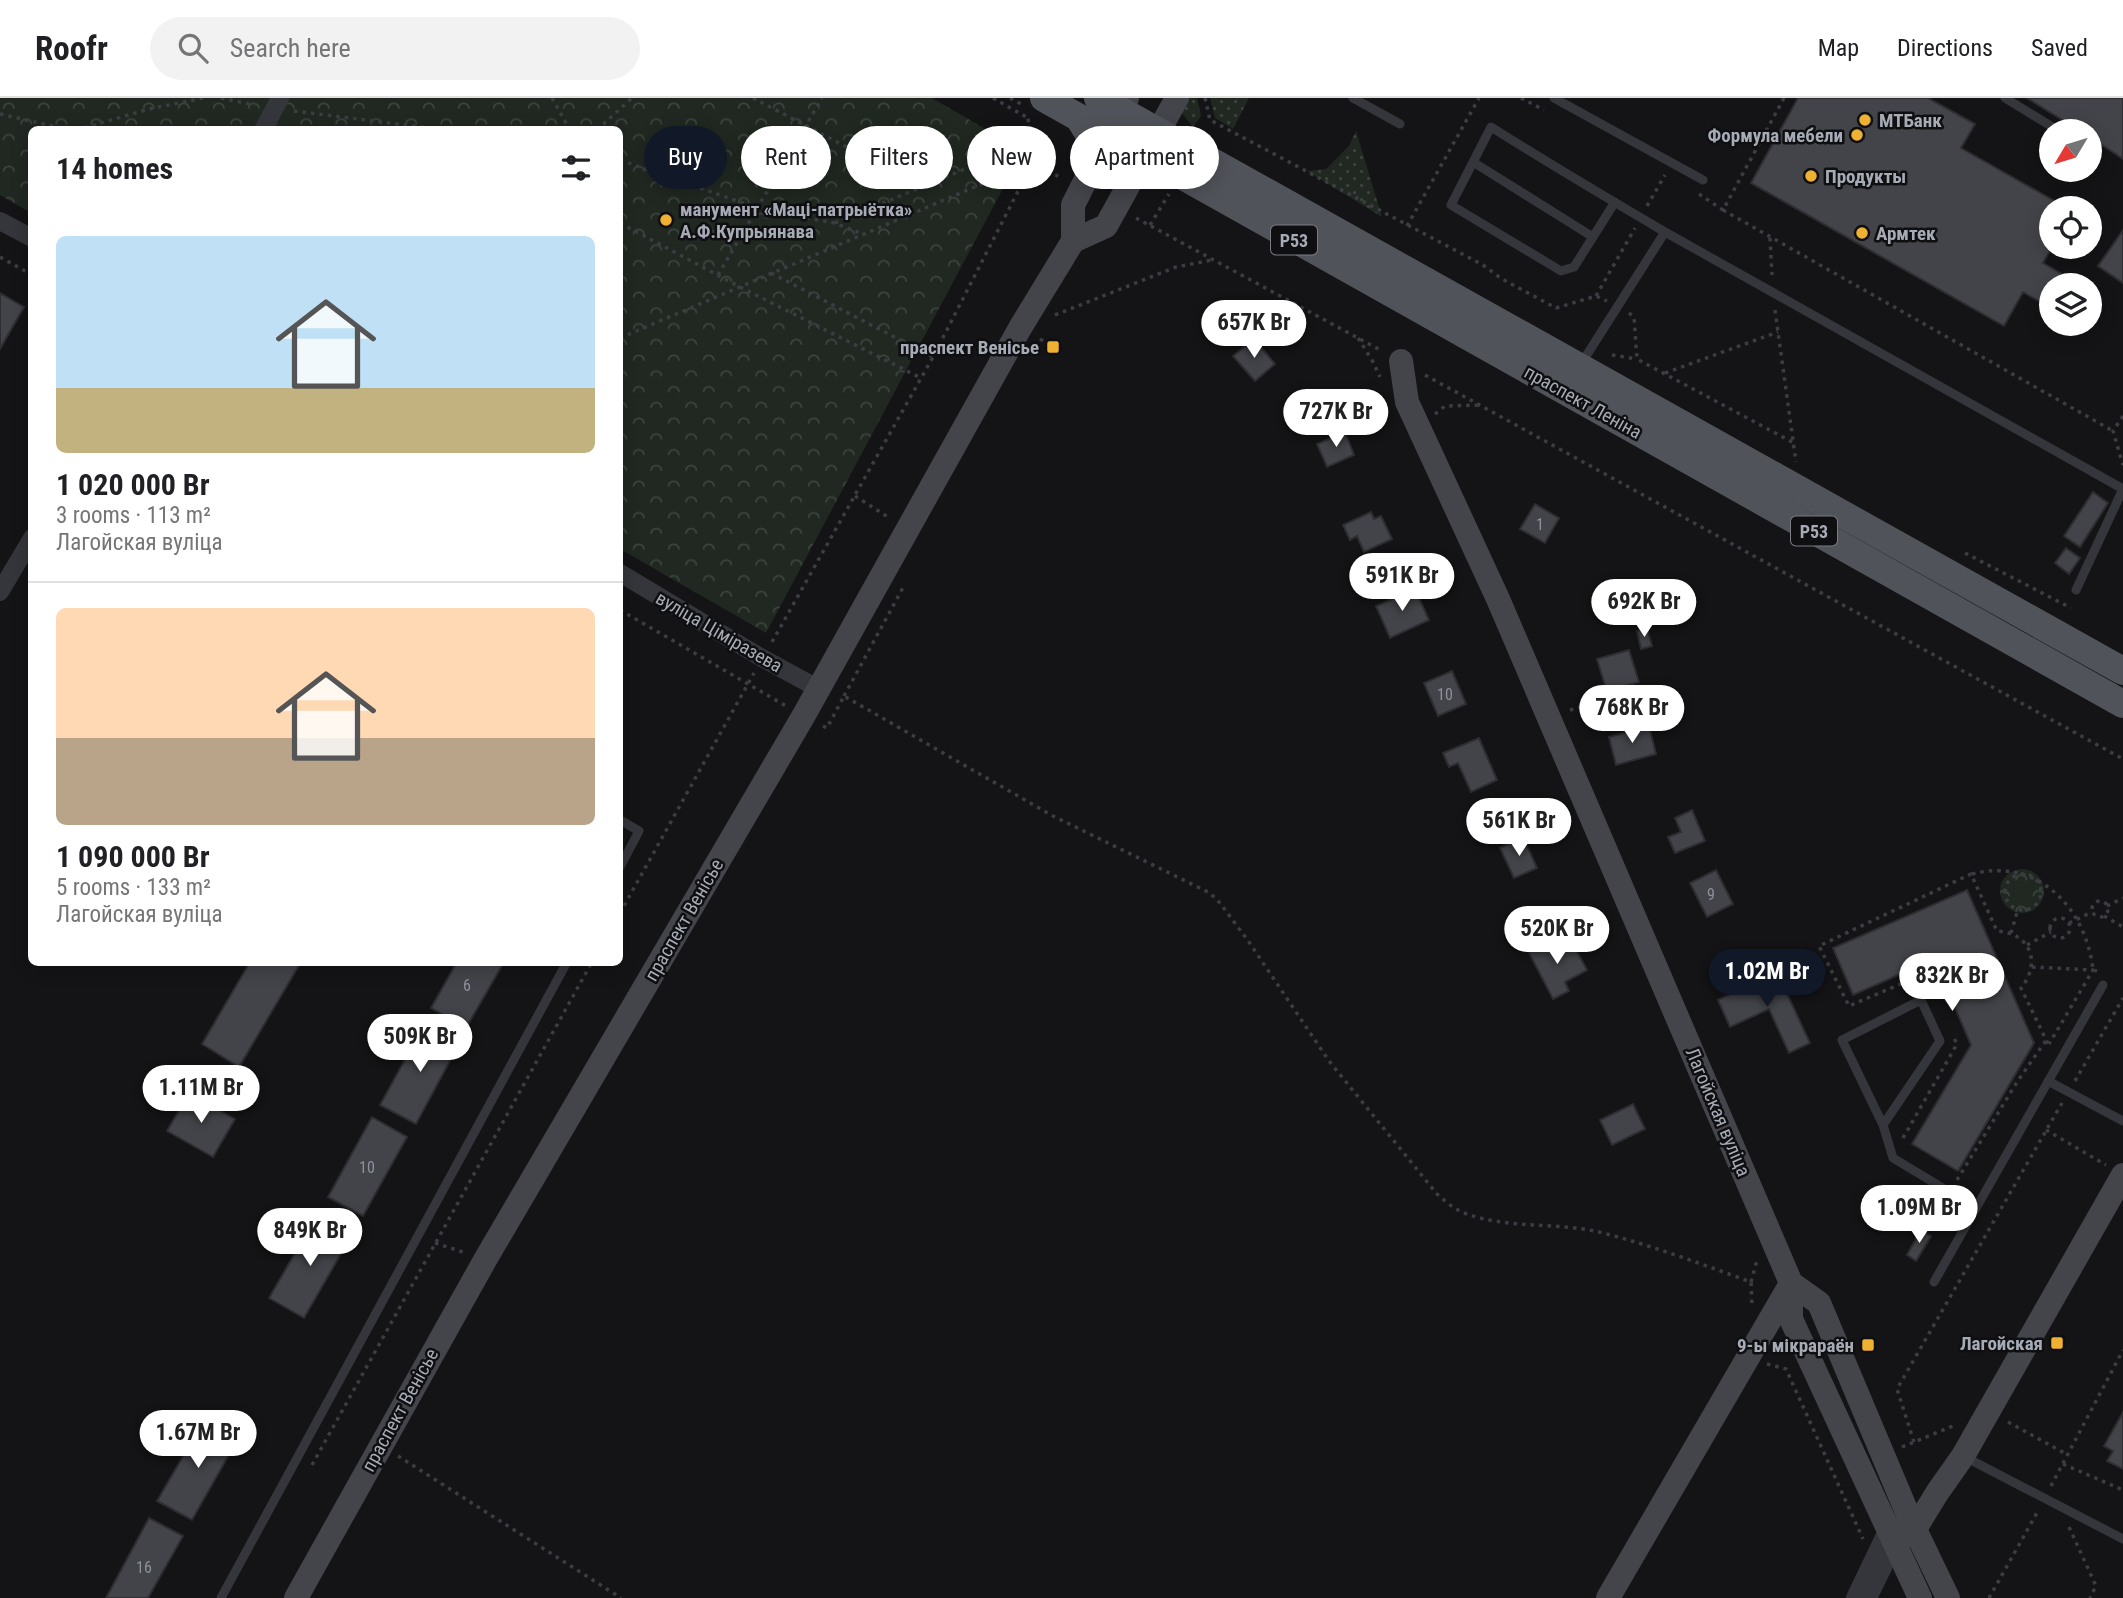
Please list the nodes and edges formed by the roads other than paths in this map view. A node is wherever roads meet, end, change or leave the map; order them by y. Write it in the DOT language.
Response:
graph roads {
  1 [pos="1044,98"];
  2 [pos="1177,98"];
  3 [pos="1353,98"];
  4 [pos="1554,98"];
  5 [pos="2005,98"];
  6 [pos="271,104"];
  7 [pos="1106,112"];
  8 [pos="2039,119"];
  9 [pos="1400,124"];
  10 [pos="264,126"];
  11 [pos="1126,126"];
  12 [pos="1162,126"];
  13 [pos="1473,162"];
  14 [pos="1703,180"];
  15 [pos="1219,181"];
  16 [pos="1081,189"];
  17 [pos="1127,189"];
  18 [pos="1615,202"];
  19 [pos="0,221"];
  20 [pos="1665,232"];
  21 [pos="28,236"];
  22 [pos="1593,237"];
  23 [pos="1073,241"];
  24 [pos="1401,361"];
  25 [pos="1572,379"];
  26 [pos="2123,489"];
  27 [pos="28,545"];
  28 [pos="623,575"];
  29 [pos="2076,590"];
  30 [pos="0,592"];
  31 [pos="2123,671"];
  32 [pos="819,689"];
  33 [pos="2123,704"];
  34 [pos="623,822"];
  35 [pos="623,861"];
  36 [pos="566,966"];
  37 [pos="2103,980"];
  38 [pos="2048,1081"];
  39 [pos="2123,1121"];
  40 [pos="1883,1125"];
  41 [pos="2123,1175"];
  42 [pos="1976,1208"];
  43 [pos="1934,1282"];
  44 [pos="1791,1283"];
  45 [pos="1963,1455"];
  46 [pos="1902,1530"];
  47 [pos="2123,1539"];
  48 [pos="221,1598"];
  49 [pos="296,1598"];
  50 [pos="1608,1598"];
  51 [pos="1854,1598"];
  52 [pos="1868,1598"];
  53 [pos="1920,1598"];
  54 [pos="1948,1598"];
  1 -- 7 [label="main road, праспект Леніна / Р53"];
  2 -- 12 [label="street"];
  3 -- 9 [label="lane"];
  4 -- 14 [label="lane"];
  5 -- 8 [label="lane"];
  6 -- 10 [label="street"];
  7 -- 11 [label="main road, праспект Леніна / Р53"];
  13 -- 18 [label="lane"];
  13 -- 22 [label="lane"];
  13 -- 22 [label="lane"];
  15 -- 25 [label="main road, праспект Леніна / Р53"];
  16 -- 23 [label="street"];
  17 -- 23 [label="street"];
  18 -- 20 [label="lane"];
  18 -- 22 [label="lane"];
  19 -- 21 [label="street"];
  20 -- 25 [label="lane"];
  20 -- 26 [label="lane"];
  23 -- 32 [label="street, праспект Венісье"];
  24 -- 44 [label="street, Лагойская вуліца"];
  25 -- 31 [label="main road, праспект Леніна / Р53"];
  25 -- 33 [label="main road, праспект Леніна / Р53"];
  26 -- 29 [label="lane"];
  27 -- 30 [label="street"];
  28 -- 32 [label="street, вуліца Ціміразева"];
  32 -- 49 [label="street, праспект Венісье"];
  34 -- 35 [label="lane"];
  36 -- 48 [label="lane"];
  37 -- 38 [label="lane"];
  38 -- 39 [label="lane"];
  38 -- 42 [label="lane"];
  40 -- 40 [label="lane"];
  40 -- 42 [label="lane"];
  41 -- 45 [label="street"];
  42 -- 43 [label="lane"];
  44 -- 46 [label="street"];
  44 -- 50 [label="street"];
  45 -- 46 [label="street"];
  45 -- 47 [label="lane"];
  46 -- 51 [label="street"];
  46 -- 52 [label="street"];
  46 -- 53 [label="street"];
  46 -- 54 [label="street"];
}
